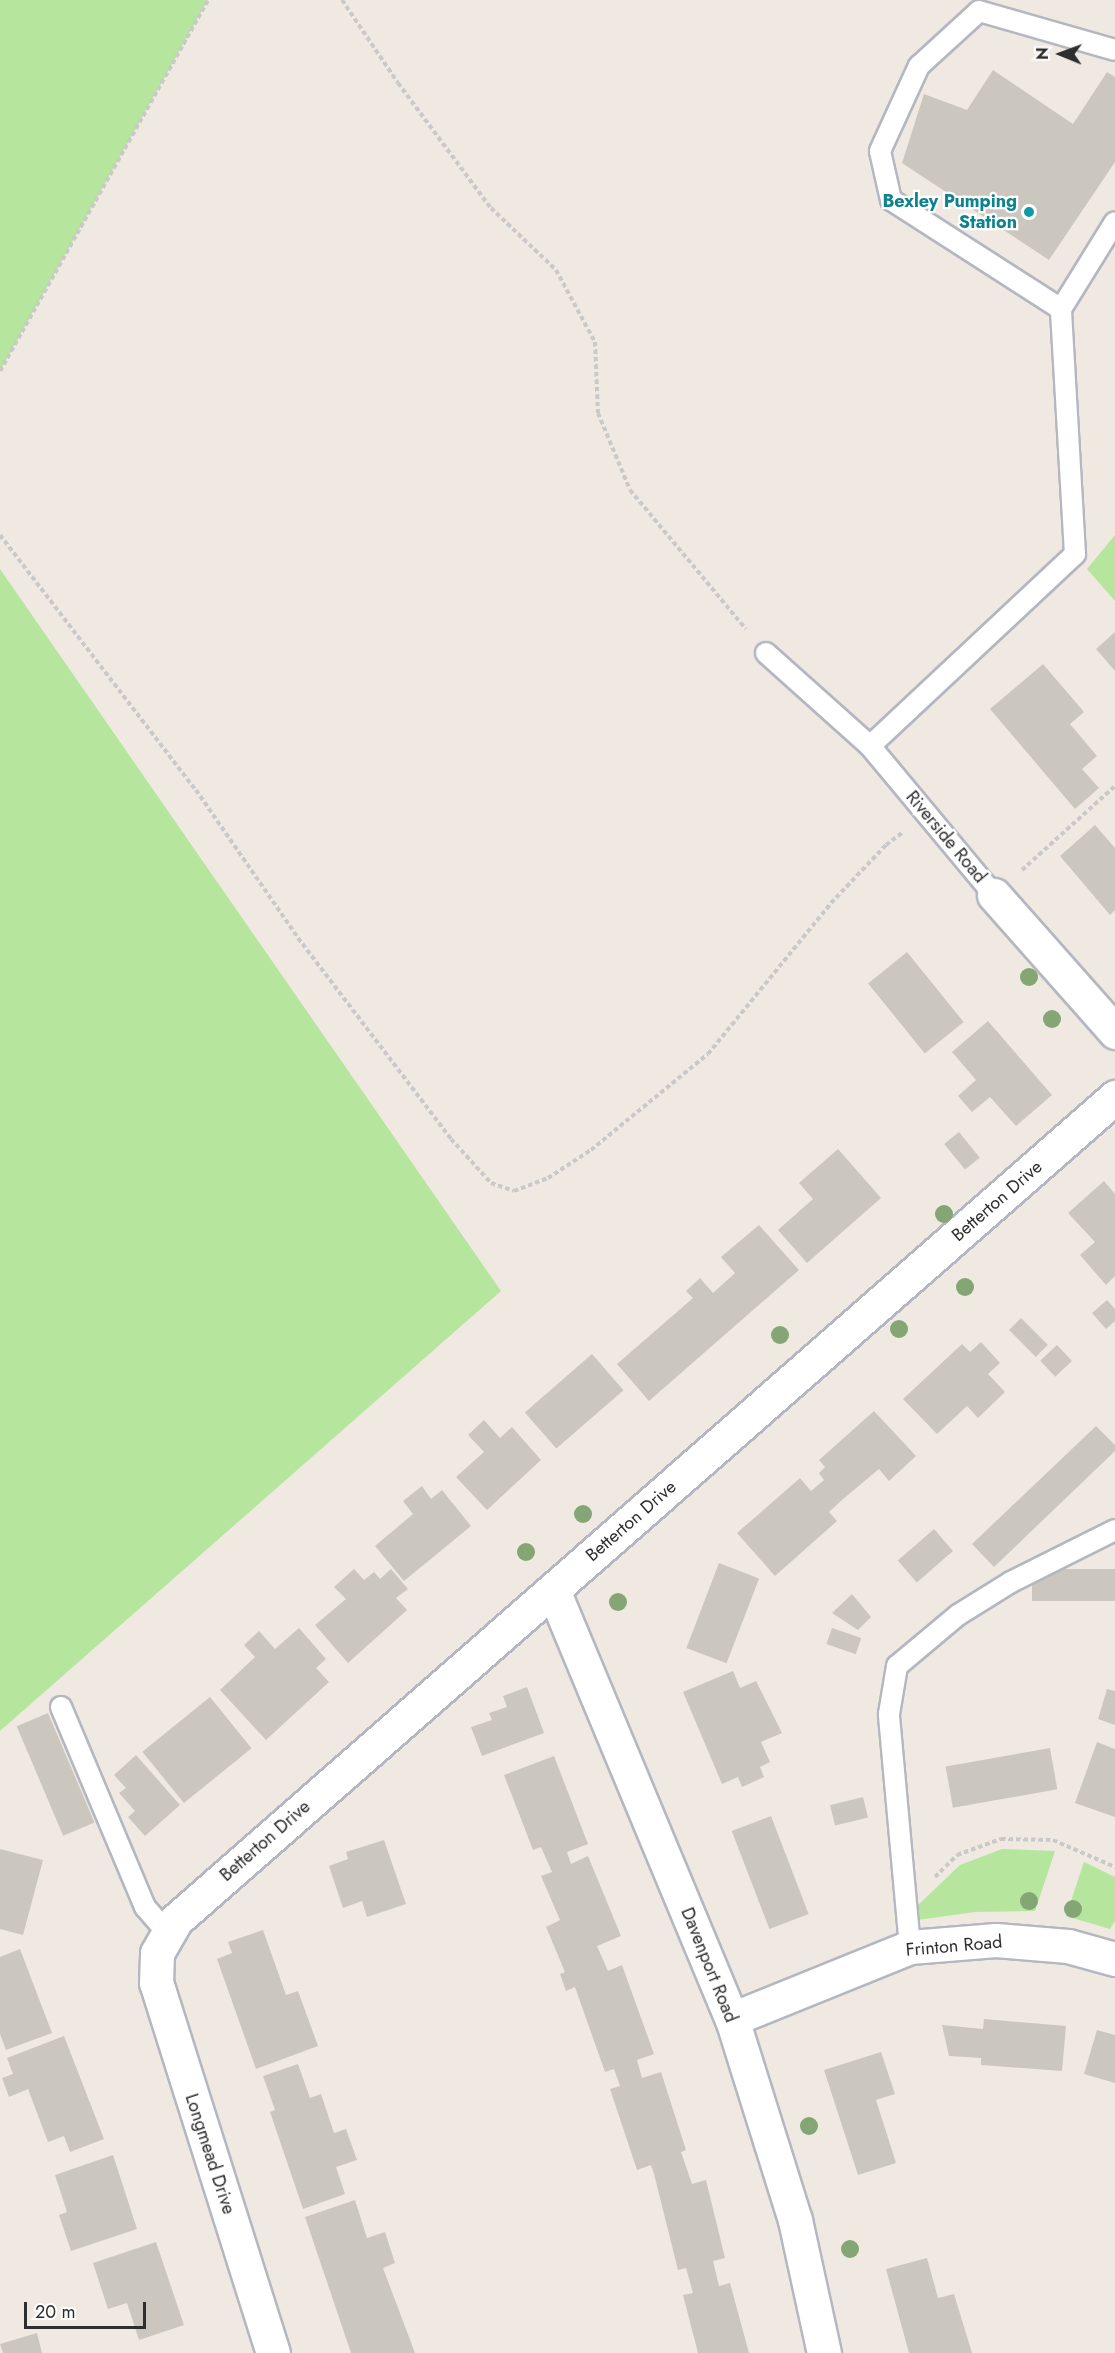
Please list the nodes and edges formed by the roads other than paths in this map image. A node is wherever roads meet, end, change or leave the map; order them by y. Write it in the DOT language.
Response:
graph roads {
  1 [pos="1115,50"];
  2 [pos="1115,222"];
  3 [pos="1061,309"];
  4 [pos="766,653"];
  5 [pos="870,746"];
  6 [pos="994,895"];
  7 [pos="1115,1032"];
  8 [pos="1115,1097"];
  9 [pos="1115,1530"];
  10 [pos="553,1590"];
  11 [pos="61,1707"];
  12 [pos="163,1943"];
  13 [pos="910,1947"];
  14 [pos="1115,1959"];
  15 [pos="732,2019"];
  16 [pos="273,2353"];
  17 [pos="825,2353"];
  1 -- 3 [label="lane"];
  2 -- 3 [label="lane"];
  3 -- 5 [label="lane"];
  4 -- 5 [label="lane, Riverside Road"];
  5 -- 6 [label="lane, Riverside Road"];
  6 -- 7 [label="street, Riverside Road"];
  8 -- 10 [label="street, Betterton Drive"];
  9 -- 13 [label="lane"];
  10 -- 12 [label="street, Betterton Drive"];
  10 -- 15 [label="street, Davenport Road"];
  11 -- 12 [label="lane"];
  12 -- 16 [label="street, Longmead Drive"];
  13 -- 14 [label="street, Frinton Road"];
  13 -- 15 [label="street, Frinton Road"];
  15 -- 17 [label="street, Davenport Road"];
}
